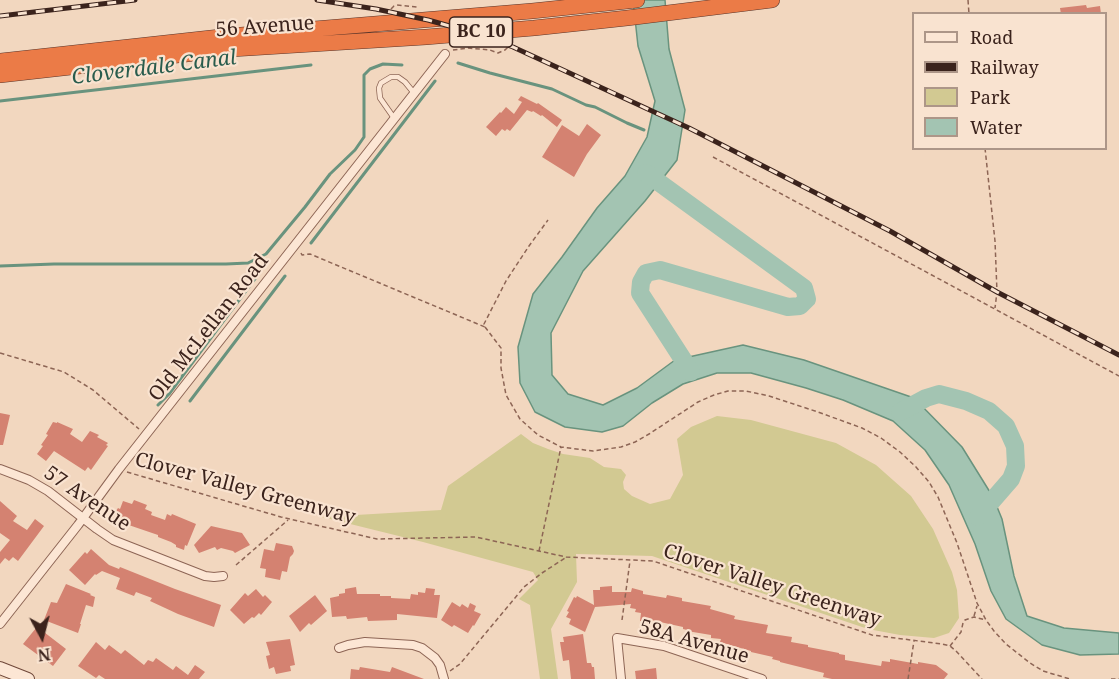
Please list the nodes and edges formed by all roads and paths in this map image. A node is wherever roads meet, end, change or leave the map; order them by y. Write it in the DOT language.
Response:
graph roads {
  1 [pos="637,0"];
  2 [pos="772,0"];
  3 [pos="531,28"];
  4 [pos="445,52"];
  5 [pos="0,61"];
  6 [pos="0,75"];
  7 [pos="414,93"];
  8 [pos="394,118"];
  9 [pos="985,150"];
  10 [pos="713,157"];
  11 [pos="548,220"];
  12 [pos="297,244"];
  13 [pos="995,309"];
  14 [pos="485,327"];
  15 [pos="0,353"];
  16 [pos="1119,376"];
  17 [pos="146,434"];
  18 [pos="561,447"];
  19 [pos="0,469"];
  20 [pos="119,469"];
  21 [pos="83,518"];
  22 [pos="289,519"];
  23 [pos="539,552"];
  24 [pos="566,557"];
  25 [pos="631,560"];
  26 [pos="236,565"];
  27 [pos="223,576"];
  28 [pos="977,603"];
  29 [pos="974,617"];
  30 [pos="622,620"];
  31 [pos="986,620"];
  32 [pos="0,624"];
  33 [pos="914,641"];
  34 [pos="950,646"];
  35 [pos="339,648"];
  36 [pos="0,668"];
  37 [pos="446,675"];
  38 [pos="28,679"];
  39 [pos="621,679"];
  40 [pos="760,679"];
  41 [pos="908,679"];
  42 [pos="982,679"];
  43 [pos="1070,679"];
  44 [pos="1111,679"];
  45 [pos="1119,679"];
  1 -- 5 [label="highway, 56 Avenue / BC 10"];
  2 -- 3 [label="highway, BC 10"];
  3 -- 4 [label="path"];
  3 -- 6 [label="highway, 56 Avenue / BC 10"];
  4 -- 7 [label="street, Old McLellan Road"];
  7 -- 8 [label="street, Old McLellan Road"];
  7 -- 8 [label="lane"];
  8 -- 12 [label="street, Old McLellan Road"];
  9 -- 13 [label="path"];
  10 -- 13 [label="path"];
  11 -- 14 [label="path"];
  12 -- 14 [label="path"];
  12 -- 17 [label="street, Old McLellan Road"];
  13 -- 16 [label="path"];
  14 -- 18 [label="path"];
  15 -- 17 [label="path, Clover Valley Greenway"];
  17 -- 20 [label="street, Old McLellan Road"];
  18 -- 23 [label="path"];
  18 -- 28 [label="path"];
  19 -- 21 [label="street, 57 Avenue"];
  20 -- 21 [label="street, Old McLellan Road"];
  20 -- 22 [label="path, Clover Valley Greenway"];
  21 -- 27 [label="street, 57 Avenue"];
  21 -- 32 [label="street, Old McLellan Road"];
  22 -- 23 [label="path, Clover Valley Greenway"];
  22 -- 26 [label="path"];
  23 -- 24 [label="path, Clover Valley Greenway"];
  24 -- 25 [label="path, Clover Valley Greenway"];
  24 -- 37 [label="path"];
  25 -- 30 [label="path"];
  25 -- 33 [label="path, Clover Valley Greenway"];
  28 -- 29 [label="path"];
  28 -- 31 [label="path"];
  29 -- 31 [label="path"];
  29 -- 34 [label="path"];
  31 -- 43 [label="path"];
  33 -- 34 [label="path, Clover Valley Greenway"];
  33 -- 41 [label="path"];
  34 -- 42 [label="path"];
  35 -- 37 [label="street"];
  36 -- 38 [label="street"];
  39 -- 40 [label="street, 58A Avenue"];
  44 -- 45 [label="path"];
}
